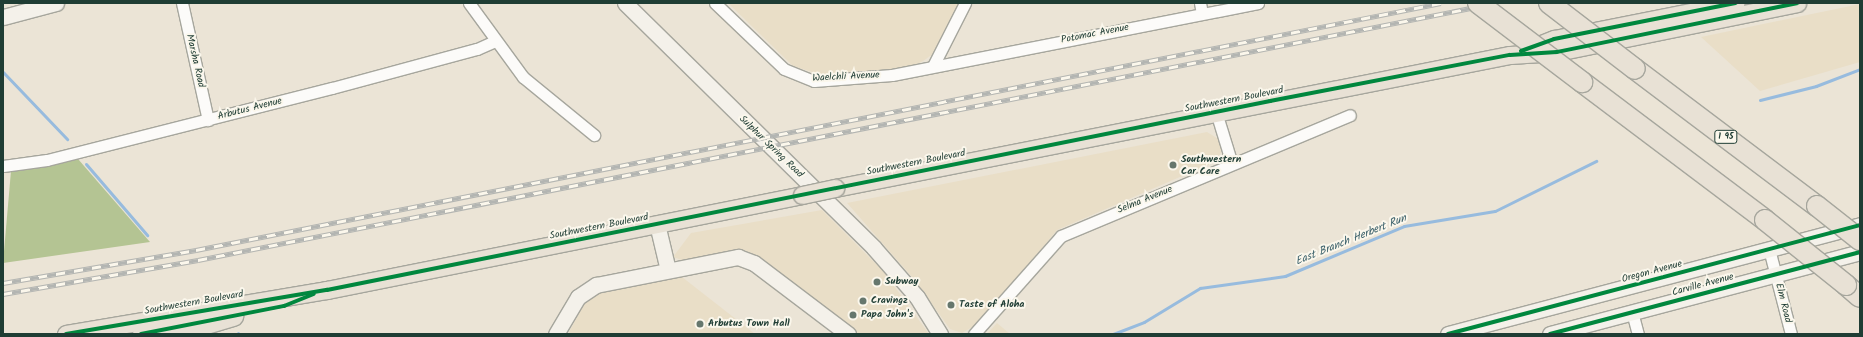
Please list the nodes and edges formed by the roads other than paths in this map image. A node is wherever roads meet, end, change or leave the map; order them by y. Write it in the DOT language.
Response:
graph roads {
  1 [pos="56,3"];
  2 [pos="182,3"];
  3 [pos="469,3"];
  4 [pos="624,3"];
  5 [pos="715,3"];
  6 [pos="965,3"];
  7 [pos="1258,3"];
  8 [pos="1478,3"];
  9 [pos="1549,3"];
  10 [pos="1735,3"];
  11 [pos="1797,3"];
  12 [pos="1201,8"];
  13 [pos="3,17"];
  14 [pos="495,41"];
  15 [pos="1510,55"];
  16 [pos="933,66"];
  17 [pos="1216,112"];
  18 [pos="1350,115"];
  19 [pos="208,120"];
  20 [pos="594,135"];
  21 [pos="1232,164"];
  22 [pos="3,166"];
  23 [pos="657,224"];
  24 [pos="1860,225"];
  25 [pos="1860,240"];
  26 [pos="1769,249"];
  27 [pos="1860,252"];
  28 [pos="668,270"];
  29 [pos="1775,274"];
  30 [pos="327,290"];
  31 [pos="1853,291"];
  32 [pos="1632,312"];
  33 [pos="233,316"];
  34 [pos="66,334"];
  35 [pos="141,334"];
  36 [pos="173,334"];
  37 [pos="556,334"];
  38 [pos="848,334"];
  39 [pos="940,334"];
  40 [pos="974,334"];
  41 [pos="1448,334"];
  42 [pos="1550,334"];
  43 [pos="1638,334"];
  44 [pos="1791,334"];
  1 -- 13 [label="street"];
  2 -- 19 [label="street, Marsha Road"];
  3 -- 14 [label="street"];
  4 -- 39 [label="street, Sulphur Spring Road"];
  5 -- 16 [label="street, Waelchli Avenue"];
  6 -- 16 [label="street"];
  7 -- 12 [label="street, Potomac Avenue"];
  8 -- 31 [label="highway, bridge"];
  9 -- 25 [label="highway, I 95, bridge"];
  10 -- 15 [label="main road, Southwestern Boulevard"];
  11 -- 15 [label="main road, Southwestern Boulevard"];
  12 -- 16 [label="street, Potomac Avenue"];
  14 -- 19 [label="street, Arbutus Avenue"];
  14 -- 20 [label="street"];
  15 -- 17 [label="main road, Southwestern Boulevard"];
  17 -- 21 [label="street"];
  17 -- 23 [label="main road, Southwestern Boulevard, bridge"];
  18 -- 21 [label="street, Selma Avenue"];
  19 -- 22 [label="street, Arbutus Avenue"];
  21 -- 40 [label="street, Selma Avenue"];
  23 -- 28 [label="street"];
  23 -- 30 [label="main road, Southwestern Boulevard"];
  24 -- 26 [label="street, Oregon Avenue"];
  26 -- 29 [label="street, Elm Road"];
  26 -- 41 [label="street, Oregon Avenue"];
  27 -- 29 [label="street, Carville Avenue"];
  28 -- 37 [label="street"];
  28 -- 38 [label="street"];
  29 -- 32 [label="street, Carville Avenue"];
  29 -- 44 [label="street, Elm Road"];
  30 -- 33 [label="main road, Southwestern Boulevard"];
  30 -- 34 [label="main road, Southwestern Boulevard"];
  32 -- 42 [label="street, Carville Avenue"];
  32 -- 43 [label="street"];
  33 -- 35 [label="main road, Southwestern Boulevard"];
  33 -- 36 [label="highway"];
}
